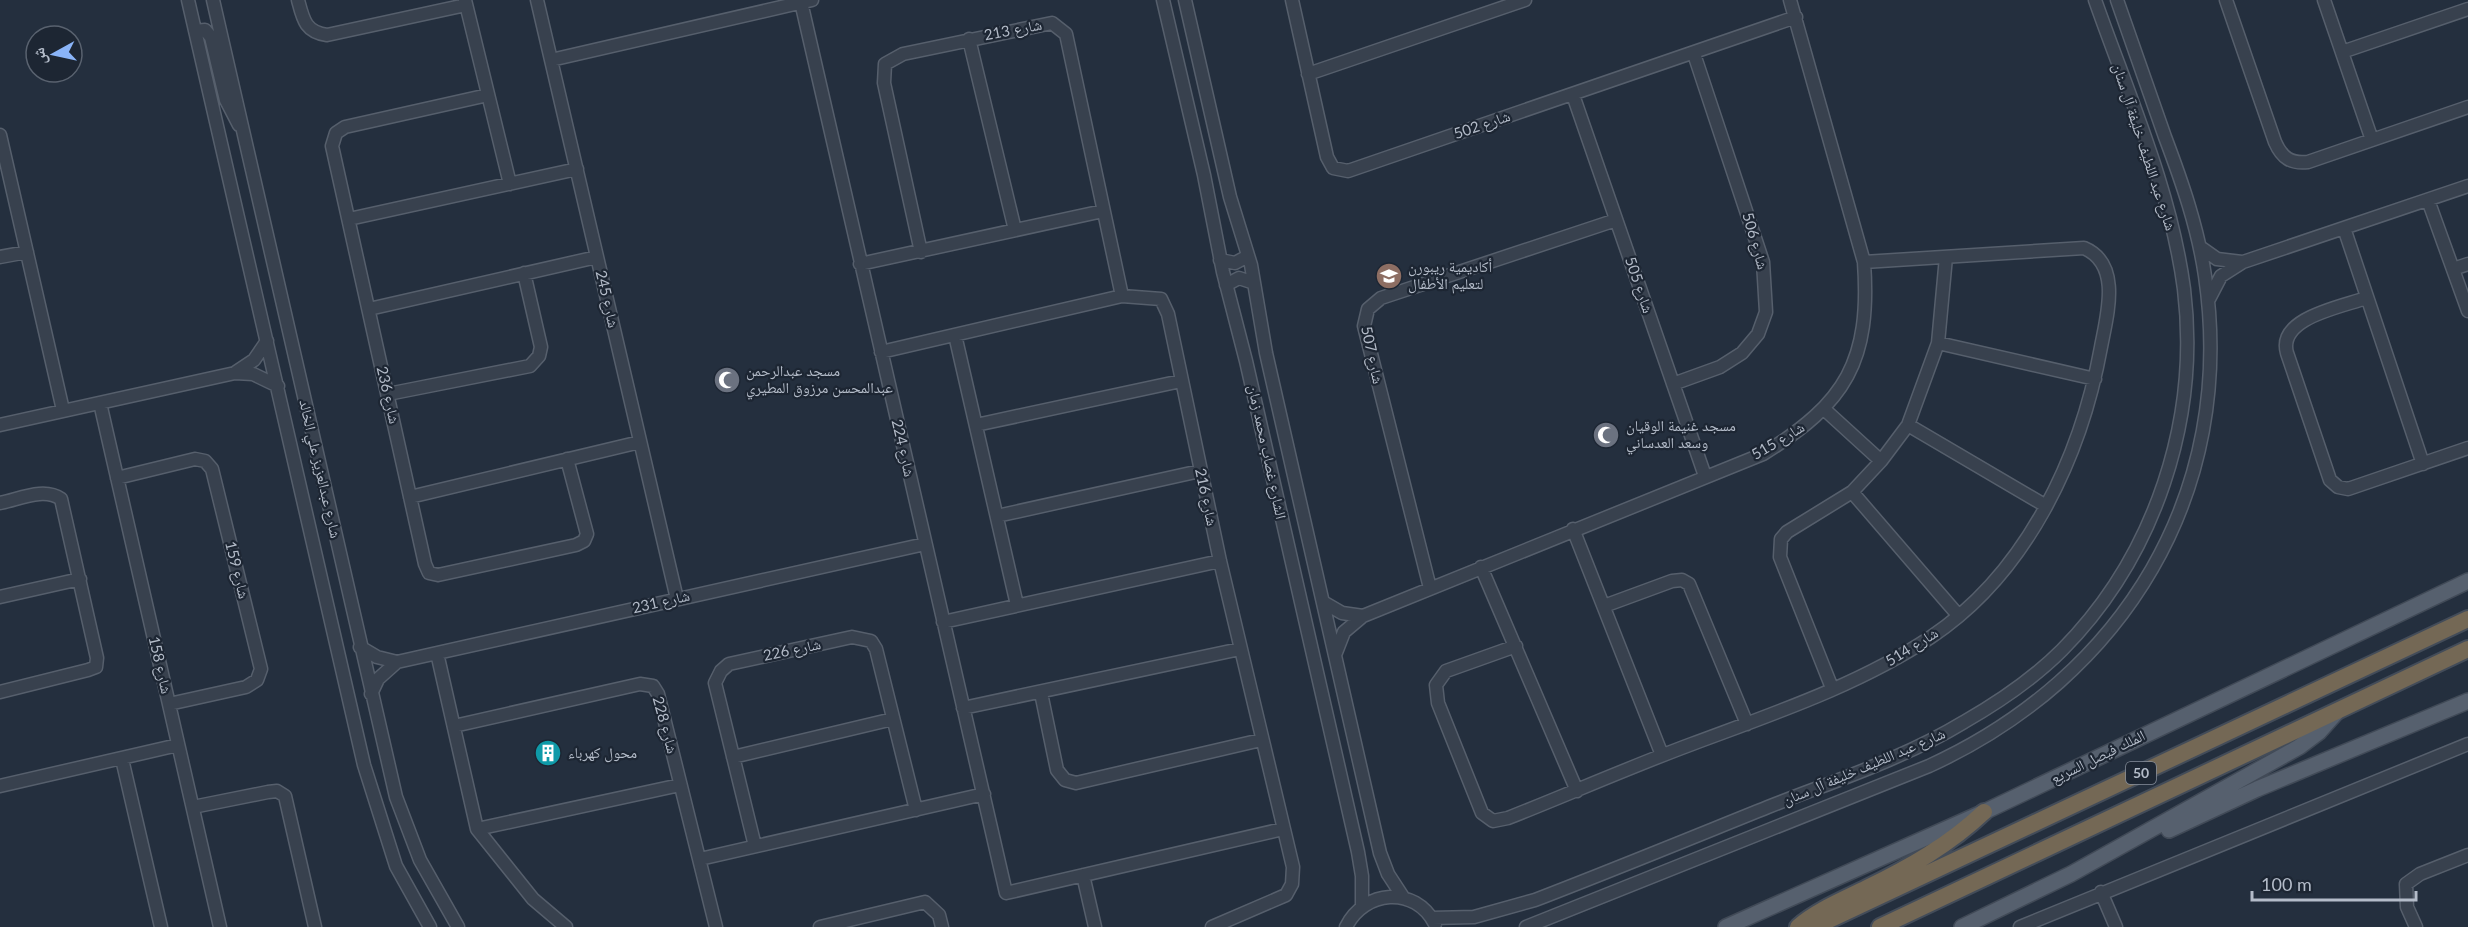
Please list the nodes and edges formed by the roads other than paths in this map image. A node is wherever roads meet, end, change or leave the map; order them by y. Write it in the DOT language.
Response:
graph roads {
  1 [pos="188,0"];
  2 [pos="213,0"];
  3 [pos="298,0"];
  4 [pos="537,0"];
  5 [pos="1163,0"];
  6 [pos="1185,0"];
  7 [pos="1292,0"];
  8 [pos="1525,0"];
  9 [pos="1790,0"];
  10 [pos="2095,0"];
  11 [pos="2117,0"];
  12 [pos="2226,0"];
  13 [pos="2324,0"];
  14 [pos="806,1"];
  15 [pos="466,3"];
  16 [pos="2468,9"];
  17 [pos="1796,17"];
  18 [pos="195,31"];
  19 [pos="969,39"];
  20 [pos="2342,52"];
  21 [pos="1694,54"];
  22 [pos="551,60"];
  23 [pos="1308,74"];
  24 [pos="488,95"];
  25 [pos="1573,95"];
  26 [pos="2468,107"];
  27 [pos="243,130"];
  28 [pos="0,135"];
  29 [pos="2372,140"];
  30 [pos="3,162"];
  31 [pos="577,169"];
  32 [pos="510,184"];
  33 [pos="2468,186"];
  34 [pos="2428,200"];
  35 [pos="1103,211"];
  36 [pos="349,219"];
  37 [pos="1616,219"];
  38 [pos="2344,228"];
  39 [pos="1015,230"];
  40 [pos="2200,247"];
  41 [pos="27,252"];
  42 [pos="921,252"];
  43 [pos="1248,256"];
  44 [pos="1946,256"];
  45 [pos="0,257"];
  46 [pos="597,257"];
  47 [pos="1220,260"];
  48 [pos="1864,262"];
  49 [pos="2243,262"];
  50 [pos="861,264"];
  51 [pos="2468,264"];
  52 [pos="2453,269"];
  53 [pos="524,273"];
  54 [pos="1254,283"];
  55 [pos="1226,285"];
  56 [pos="1122,297"];
  57 [pos="2366,298"];
  58 [pos="2208,300"];
  59 [pos="369,309"];
  60 [pos="2468,311"];
  61 [pos="955,335"];
  62 [pos="267,340"];
  63 [pos="1938,343"];
  64 [pos="880,352"];
  65 [pos="235,373"];
  66 [pos="2095,380"];
  67 [pos="1181,381"];
  68 [pos="1673,384"];
  69 [pos="278,386"];
  70 [pos="388,394"];
  71 [pos="100,403"];
  72 [pos="1824,409"];
  73 [pos="63,410"];
  74 [pos="0,425"];
  75 [pos="976,425"];
  76 [pos="1908,425"];
  77 [pos="640,442"];
  78 [pos="2468,448"];
  79 [pos="567,459"];
  80 [pos="1881,461"];
  81 [pos="2423,464"];
  82 [pos="1200,471"];
  83 [pos="1705,476"];
  84 [pos="117,478"];
  85 [pos="1852,492"];
  86 [pos="410,497"];
  87 [pos="0,503"];
  88 [pos="328,504"];
  89 [pos="2046,506"];
  90 [pos="305,508"];
  91 [pos="997,516"];
  92 [pos="332,524"];
  93 [pos="1573,529"];
  94 [pos="310,530"];
  95 [pos="925,544"];
  96 [pos="1220,561"];
  97 [pos="1481,567"];
  98 [pos="80,579"];
  99 [pos="2468,581"];
  100 [pos="1430,588"];
  101 [pos="0,597"];
  102 [pos="677,599"];
  103 [pos="1323,602"];
  104 [pos="1017,604"];
  105 [pos="1604,606"];
  106 [pos="1363,615"];
  107 [pos="1958,615"];
  108 [pos="2468,619"];
  109 [pos="944,622"];
  110 [pos="1516,645"];
  111 [pos="360,647"];
  112 [pos="1240,649"];
  113 [pos="2468,649"];
  114 [pos="437,653"];
  115 [pos="1335,655"];
  116 [pos="396,662"];
  117 [pos="1832,688"];
  118 [pos="0,692"];
  119 [pos="1041,693"];
  120 [pos="371,694"];
  121 [pos="2468,701"];
  122 [pos="169,704"];
  123 [pos="963,708"];
  124 [pos="2336,713"];
  125 [pos="893,719"];
  126 [pos="1748,723"];
  127 [pos="454,726"];
  128 [pos="1261,740"];
  129 [pos="2468,744"];
  130 [pos="178,745"];
  131 [pos="1662,755"];
  132 [pos="733,757"];
  133 [pos="122,759"];
  134 [pos="1869,766"];
  135 [pos="680,785"];
  136 [pos="0,786"];
  137 [pos="1577,791"];
  138 [pos="984,794"];
  139 [pos="193,807"];
  140 [pos="916,810"];
  141 [pos="1984,812"];
  142 [pos="1808,814"];
  143 [pos="477,829"];
  144 [pos="1283,829"];
  145 [pos="755,846"];
  146 [pos="2118,848"];
  147 [pos="2468,855"];
  148 [pos="700,859"];
  149 [pos="1083,875"];
  150 [pos="2101,892"];
  151 [pos="1403,897"];
  152 [pos="1362,906"];
  153 [pos="1434,923"];
  154 [pos="161,927"];
  155 [pos="220,927"];
  156 [pos="315,927"];
  157 [pos="430,927"];
  158 [pos="458,927"];
  159 [pos="567,927"];
  160 [pos="716,927"];
  161 [pos="820,927"];
  162 [pos="942,927"];
  163 [pos="1095,927"];
  164 [pos="1212,927"];
  165 [pos="1346,927"];
  166 [pos="1526,927"];
  167 [pos="1726,927"];
  168 [pos="1798,927"];
  169 [pos="1814,927"];
  170 [pos="1880,927"];
  171 [pos="1962,927"];
  172 [pos="2020,927"];
  173 [pos="2116,927"];
  174 [pos="2416,927"];
  1 -- 18 [label="street, شارع عبدالعزيز علي الخالد"];
  2 -- 27 [label="street, شارع عبدالعزيز علي الخالد"];
  3 -- 15 [label="street"];
  4 -- 22 [label="street, شارع 245"];
  5 -- 47 [label="street, الشارع غصاب محمد زمان"];
  6 -- 43 [label="street, الشارع غصاب محمد زمان"];
  7 -- 23 [label="street, شارع 502"];
  8 -- 23 [label="street"];
  9 -- 17 [label="street, شارع 515"];
  10 -- 134 [label="street, شارع عبد اللطيف خليفة آل سنان"];
  11 -- 40 [label="street, شارع عبد اللطيف خليفة آل سنان"];
  12 -- 29 [label="street"];
  13 -- 20 [label="street"];
  14 -- 22 [label="street"];
  14 -- 50 [label="street, شارع 224"];
  15 -- 24 [label="street"];
  16 -- 20 [label="street"];
  17 -- 21 [label="street, شارع 502"];
  17 -- 48 [label="street, شارع 515"];
  18 -- 27 [label="street"];
  18 -- 62 [label="street, شارع عبدالعزيز علي الخالد"];
  19 -- 35 [label="street, شارع 213"];
  19 -- 39 [label="street"];
  19 -- 42 [label="street, شارع 213"];
  20 -- 29 [label="street"];
  21 -- 25 [label="street, شارع 502"];
  21 -- 68 [label="street, شارع 506"];
  22 -- 31 [label="street, شارع 245"];
  23 -- 25 [label="street, شارع 502"];
  24 -- 32 [label="street"];
  24 -- 36 [label="street, شارع 236"];
  25 -- 37 [label="street, شارع 505"];
  26 -- 29 [label="street"];
  27 -- 88 [label="street, شارع عبدالعزيز علي الخالد"];
  28 -- 30 [label="street"];
  30 -- 41 [label="street"];
  31 -- 32 [label="street"];
  31 -- 46 [label="street, شارع 245"];
  32 -- 36 [label="street"];
  33 -- 34 [label="street"];
  34 -- 38 [label="street"];
  34 -- 52 [label="street"];
  35 -- 39 [label="street"];
  35 -- 56 [label="street, شارع 213"];
  36 -- 59 [label="street, شارع 236"];
  37 -- 68 [label="street, شارع 505"];
  37 -- 100 [label="street, شارع 507"];
  38 -- 49 [label="street"];
  38 -- 57 [label="street"];
  39 -- 42 [label="street"];
  40 -- 49 [label="street"];
  40 -- 58 [label="street, شارع عبد اللطيف خليفة آل سنان"];
  41 -- 45 [label="street"];
  41 -- 73 [label="street"];
  42 -- 50 [label="street"];
  43 -- 47 [label="street"];
  43 -- 54 [label="street, الشارع غصاب محمد زمان"];
  44 -- 48 [label="street, شارع 514"];
  44 -- 63 [label="street"];
  44 -- 66 [label="street, شارع 514"];
  46 -- 53 [label="street"];
  46 -- 77 [label="street, شارع 245"];
  47 -- 55 [label="street, الشارع غصاب محمد زمان"];
  48 -- 72 [label="street, شارع 515"];
  49 -- 58 [label="street"];
  50 -- 64 [label="street, شارع 224"];
  51 -- 52 [label="street"];
  52 -- 60 [label="street"];
  53 -- 59 [label="street"];
  53 -- 70 [label="street"];
  54 -- 55 [label="street"];
  54 -- 103 [label="street, الشارع غصاب محمد زمان"];
  55 -- 152 [label="street, الشارع غصاب محمد زمان"];
  56 -- 61 [label="street, شارع 216"];
  56 -- 67 [label="street, شارع 216"];
  57 -- 81 [label="street"];
  57 -- 81 [label="street"];
  58 -- 142 [label="street, شارع عبد اللطيف خليفة آل سنان"];
  59 -- 70 [label="street, شارع 236"];
  61 -- 64 [label="street, شارع 216"];
  61 -- 75 [label="street"];
  62 -- 65 [label="street"];
  62 -- 69 [label="street, شارع عبدالعزيز علي الخالد"];
  63 -- 66 [label="street"];
  63 -- 76 [label="street"];
  64 -- 95 [label="street, شارع 224"];
  65 -- 69 [label="street"];
  65 -- 71 [label="street"];
  66 -- 89 [label="street, شارع 514"];
  67 -- 75 [label="street"];
  67 -- 82 [label="street, شارع 216"];
  68 -- 83 [label="street, شارع 505"];
  69 -- 90 [label="street, شارع عبدالعزيز علي الخالد"];
  70 -- 86 [label="street, شارع 236"];
  71 -- 73 [label="street"];
  71 -- 84 [label="street, شارع 158"];
  72 -- 80 [label="street"];
  72 -- 83 [label="street, شارع 515"];
  73 -- 74 [label="street"];
  75 -- 91 [label="street"];
  76 -- 80 [label="street"];
  76 -- 89 [label="street"];
  77 -- 79 [label="street"];
  77 -- 102 [label="street, شارع 245"];
  78 -- 81 [label="street"];
  79 -- 86 [label="street"];
  79 -- 86 [label="street, شارع 236"];
  80 -- 85 [label="street"];
  82 -- 91 [label="street"];
  82 -- 96 [label="street, شارع 216"];
  83 -- 93 [label="street, شارع 515"];
  84 -- 122 [label="street, شارع 158"];
  84 -- 122 [label="street, شارع 159"];
  85 -- 107 [label="street"];
  85 -- 117 [label="street"];
  87 -- 98 [label="street"];
  88 -- 90 [label="street"];
  88 -- 92 [label="street, شارع عبدالعزيز علي الخالد"];
  89 -- 107 [label="street, شارع 514"];
  90 -- 94 [label="street, شارع عبدالعزيز علي الخالد"];
  91 -- 104 [label="street"];
  92 -- 94 [label="street"];
  92 -- 111 [label="street, شارع عبدالعزيز علي الخالد"];
  93 -- 97 [label="street, شارع 515"];
  93 -- 105 [label="street"];
  94 -- 157 [label="street, شارع عبدالعزيز علي الخالد"];
  95 -- 102 [label="street, شارع 231"];
  95 -- 109 [label="street, شارع 224"];
  96 -- 104 [label="street"];
  96 -- 112 [label="street, شارع 216"];
  97 -- 100 [label="street, شارع 515"];
  97 -- 110 [label="street"];
  98 -- 101 [label="street"];
  98 -- 118 [label="street"];
  99 -- 141 [label="main road, الملك فيصل السريع"];
  100 -- 106 [label="street, شارع 515"];
  102 -- 114 [label="street, شارع 231"];
  103 -- 106 [label="street"];
  103 -- 115 [label="street, الشارع غصاب محمد زمان"];
  104 -- 109 [label="street"];
  105 -- 126 [label="street"];
  105 -- 131 [label="street"];
  106 -- 115 [label="street, شارع 515"];
  107 -- 117 [label="street, شارع 514"];
  108 -- 169 [label="highway, 50"];
  109 -- 123 [label="street, شارع 224"];
  110 -- 137 [label="street"];
  110 -- 137 [label="street, شارع 514"];
  111 -- 116 [label="street"];
  111 -- 120 [label="street, شارع عبدالعزيز علي الخالد"];
  112 -- 119 [label="street"];
  112 -- 128 [label="street, شارع 216"];
  113 -- 124 [label="highway, 50"];
  114 -- 116 [label="street, شارع 231"];
  114 -- 127 [label="street"];
  115 -- 151 [label="street, الشارع غصاب محمد زمان"];
  116 -- 120 [label="street"];
  117 -- 126 [label="street, شارع 514"];
  119 -- 123 [label="street"];
  119 -- 128 [label="street"];
  120 -- 158 [label="street, شارع عبدالعزيز علي الخالد"];
  121 -- 146 [label="main road"];
  122 -- 130 [label="street, شارع 158"];
  123 -- 138 [label="street, شارع 224"];
  124 -- 146 [label="main road"];
  124 -- 170 [label="highway, 50"];
  125 -- 132 [label="street"];
  125 -- 132 [label="street, شارع 226"];
  125 -- 140 [label="street, شارع 226"];
  126 -- 131 [label="street, شارع 514"];
  127 -- 135 [label="street, شارع 228"];
  127 -- 143 [label="street"];
  128 -- 144 [label="street, شارع 216"];
  129 -- 150 [label="street"];
  130 -- 133 [label="street"];
  130 -- 139 [label="street, شارع 158"];
  131 -- 137 [label="street, شارع 514"];
  132 -- 145 [label="street, شارع 226"];
  133 -- 136 [label="street"];
  133 -- 154 [label="street"];
  134 -- 142 [label="street"];
  134 -- 153 [label="street, شارع عبد اللطيف خليفة آل سنان"];
  135 -- 143 [label="street"];
  135 -- 148 [label="street, شارع 228"];
  138 -- 140 [label="street"];
  138 -- 149 [label="street, شارع 224"];
  139 -- 155 [label="street, شارع 158"];
  139 -- 156 [label="street"];
  140 -- 145 [label="street"];
  141 -- 167 [label="main road, الملك فيصل السريع"];
  141 -- 168 [label="highway"];
  142 -- 166 [label="street, شارع عبد اللطيف خليفة آل سنان"];
  143 -- 159 [label="street"];
  144 -- 149 [label="street"];
  144 -- 164 [label="street, شارع 216"];
  145 -- 148 [label="street"];
  146 -- 171 [label="main road"];
  147 -- 174 [label="street"];
  148 -- 160 [label="street, شارع 228"];
  149 -- 163 [label="street"];
  150 -- 172 [label="street"];
  150 -- 173 [label="street"];
  151 -- 152 [label="street"];
  151 -- 153 [label="street"];
  152 -- 165 [label="street"];
  161 -- 162 [label="street"];
}
